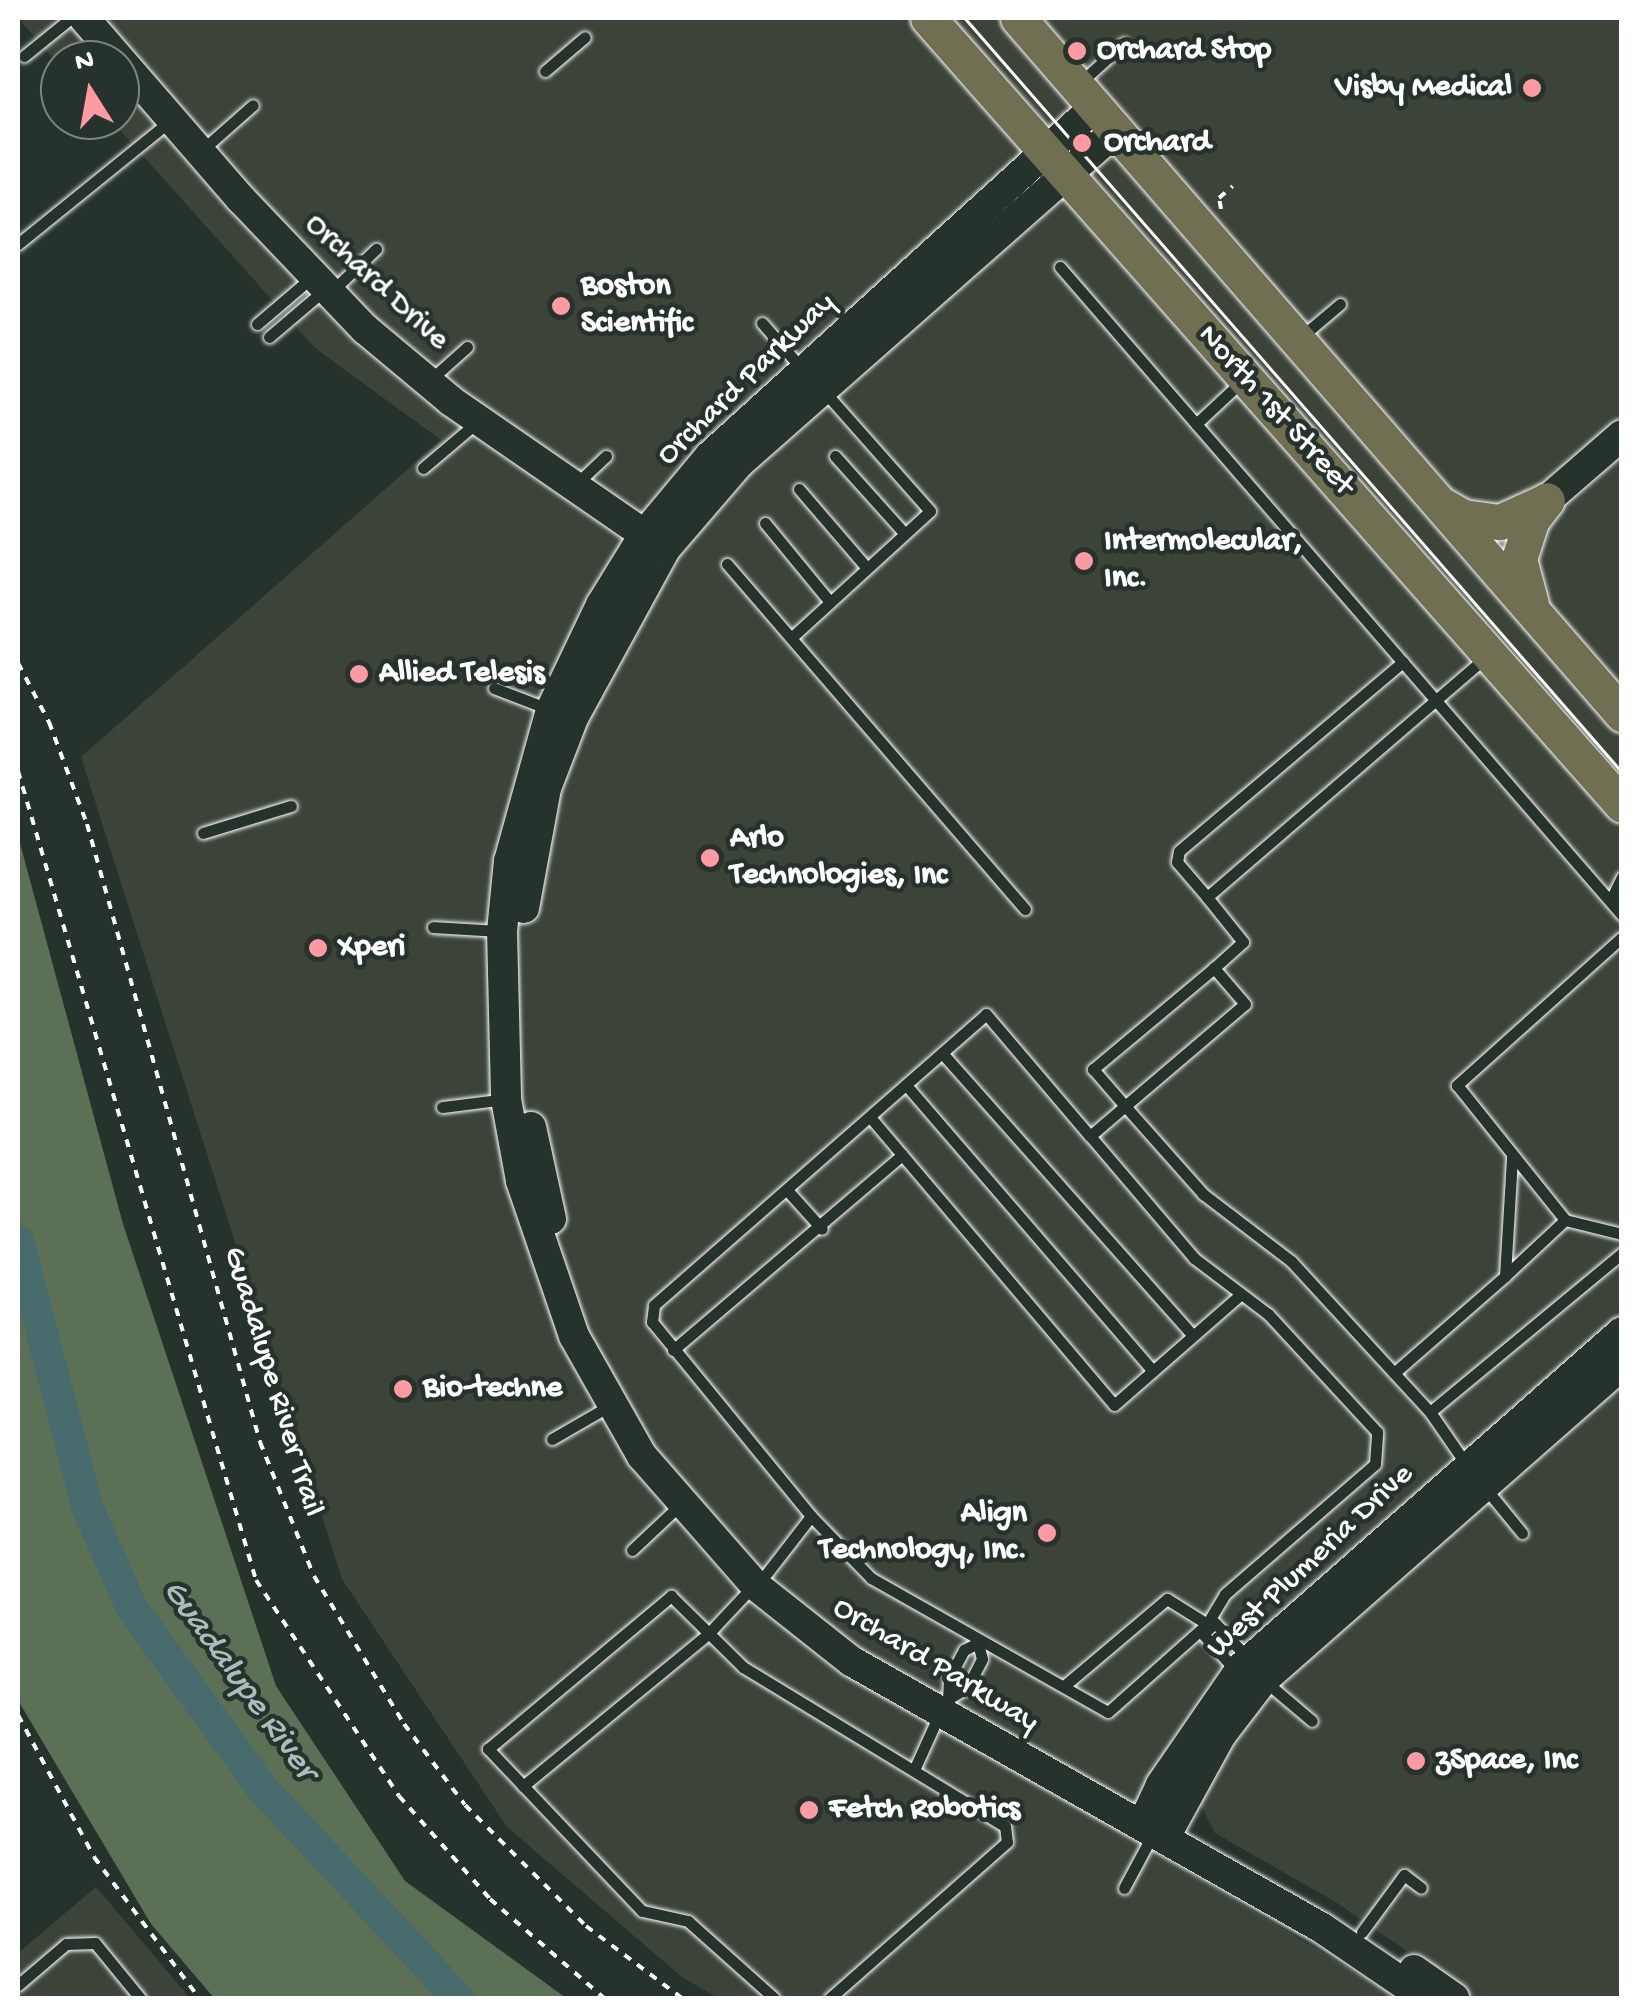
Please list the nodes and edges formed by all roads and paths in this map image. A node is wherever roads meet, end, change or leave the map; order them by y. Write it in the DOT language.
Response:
graph roads {
  1 [pos="928,18"];
  2 [pos="1018,18"];
  3 [pos="85,19"];
  4 [pos="586,38"];
  5 [pos="1124,42"];
  6 [pos="24,56"];
  7 [pos="545,71"];
  8 [pos="253,105"];
  9 [pos="1097,107"];
  10 [pos="174,118"];
  11 [pos="201,151"];
  12 [pos="1055,165"];
  13 [pos="1233,186"];
  14 [pos="1220,209"];
  15 [pos="18,244"];
  16 [pos="376,248"];
  17 [pos="1060,267"];
  18 [pos="322,287"];
  19 [pos="1340,304"];
  20 [pos="762,323"];
  21 [pos="257,324"];
  22 [pos="269,337"];
  23 [pos="1297,340"];
  24 [pos="467,347"];
  25 [pos="1245,378"];
  26 [pos="812,379"];
  27 [pos="428,382"];
  28 [pos="479,420"];
  29 [pos="1196,424"];
  30 [pos="1622,436"];
  31 [pos="606,456"];
  32 [pos="835,456"];
  33 [pos="422,468"];
  34 [pos="574,486"];
  35 [pos="799,489"];
  36 [pos="1548,500"];
  37 [pos="1435,501"];
  38 [pos="765,523"];
  39 [pos="904,534"];
  40 [pos="654,542"];
  41 [pos="727,564"];
  42 [pos="866,567"];
  43 [pos="830,602"];
  44 [pos="1538,618"];
  45 [pos="791,638"];
  46 [pos="1489,654"];
  47 [pos="18,662"];
  48 [pos="1403,662"];
  49 [pos="494,688"];
  50 [pos="1438,701"];
  51 [pos="562,714"];
  52 [pos="1622,714"];
  53 [pos="18,771"];
  54 [pos="1622,805"];
  55 [pos="291,806"];
  56 [pos="203,833"];
  57 [pos="1622,876"];
  58 [pos="1207,896"];
  59 [pos="1616,899"];
  60 [pos="1024,909"];
  61 [pos="1622,914"];
  62 [pos="433,927"];
  63 [pos="511,938"];
  64 [pos="1622,938"];
  65 [pos="1214,968"];
  66 [pos="942,1053"];
  67 [pos="906,1085"];
  68 [pos="515,1098"];
  69 [pos="1124,1106"];
  70 [pos="442,1107"];
  71 [pos="870,1117"];
  72 [pos="1090,1136"];
  73 [pos="902,1155"];
  74 [pos="1512,1156"];
  75 [pos="787,1190"];
  76 [pos="1565,1220"];
  77 [pos="822,1229"];
  78 [pos="1622,1234"];
  79 [pos="1622,1253"];
  80 [pos="1505,1276"];
  81 [pos="1240,1295"];
  82 [pos="1622,1332"];
  83 [pos="1193,1336"];
  84 [pos="674,1350"];
  85 [pos="1622,1365"];
  86 [pos="1154,1371"];
  87 [pos="1394,1373"];
  88 [pos="617,1401"];
  89 [pos="1430,1412"];
  90 [pos="552,1439"];
  91 [pos="1475,1475"];
  92 [pos="680,1505"];
  93 [pos="811,1516"];
  94 [pos="1522,1534"];
  95 [pos="632,1550"];
  96 [pos="761,1579"];
  97 [pos="1208,1624"];
  98 [pos="709,1633"];
  99 [pos="978,1642"];
  100 [pos="1253,1674"];
  101 [pos="1064,1686"];
  102 [pos="944,1707"];
  103 [pos="18,1715"];
  104 [pos="1312,1721"];
  105 [pos="914,1770"];
  106 [pos="524,1786"];
  107 [pos="1158,1822"];
  108 [pos="1124,1888"];
  109 [pos="1421,1888"];
  110 [pos="1356,1939"];
  111 [pos="18,1985"];
  112 [pos="140,1998"];
  113 [pos="198,1998"];
  114 [pos="604,1998"];
  115 [pos="682,1998"];
  116 [pos="774,1998"];
  117 [pos="830,1998"];
  118 [pos="1426,1998"];
  119 [pos="1454,1998"];
  1 -- 12 [label="main road, North 1st Street"];
  2 -- 9 [label="main road, North 1st Street"];
  3 -- 6 [label="lane"];
  3 -- 10 [label="main road, Orchard Drive"];
  4 -- 7 [label="lane"];
  5 -- 9 [label="lane"];
  8 -- 11 [label="lane"];
  9 -- 12 [label="main road, Orchard Parkway"];
  9 -- 23 [label="main road, North 1st Street"];
  10 -- 11 [label="main road, Orchard Drive"];
  10 -- 15 [label="lane"];
  11 -- 18 [label="main road, Orchard Drive"];
  12 -- 25 [label="main road, North 1st Street"];
  12 -- 26 [label="main road, Orchard Parkway"];
  13 -- 14 [label="path"];
  16 -- 18 [label="lane"];
  17 -- 29 [label="lane"];
  18 -- 21 [label="lane"];
  18 -- 22 [label="lane"];
  18 -- 27 [label="main road, Orchard Drive"];
  19 -- 23 [label="lane"];
  20 -- 26 [label="lane"];
  23 -- 37 [label="main road, North 1st Street"];
  24 -- 27 [label="lane"];
  25 -- 29 [label="lane"];
  25 -- 46 [label="main road, North 1st Street"];
  26 -- 39 [label="lane"];
  26 -- 40 [label="main road, Orchard Parkway"];
  27 -- 28 [label="main road, Orchard Drive"];
  28 -- 33 [label="lane"];
  28 -- 34 [label="main road, Orchard Drive"];
  29 -- 48 [label="lane"];
  30 -- 36 [label="main road"];
  31 -- 34 [label="lane"];
  32 -- 39 [label="lane"];
  34 -- 40 [label="main road, Orchard Drive"];
  35 -- 42 [label="lane"];
  36 -- 37 [label="main road"];
  36 -- 44 [label="main road"];
  37 -- 44 [label="main road, North 1st Street"];
  38 -- 43 [label="lane"];
  39 -- 42 [label="lane"];
  40 -- 51 [label="main road, Orchard Parkway"];
  41 -- 45 [label="lane"];
  42 -- 43 [label="lane"];
  43 -- 45 [label="lane"];
  44 -- 52 [label="main road, North 1st Street"];
  45 -- 60 [label="lane"];
  46 -- 50 [label="lane"];
  46 -- 54 [label="main road, North 1st Street"];
  47 -- 115 [label="path, Guadalupe River Trail"];
  48 -- 50 [label="lane"];
  48 -- 58 [label="lane"];
  49 -- 51 [label="lane"];
  50 -- 58 [label="lane"];
  50 -- 59 [label="lane"];
  51 -- 63 [label="main road, Orchard Parkway"];
  53 -- 114 [label="path"];
  55 -- 56 [label="lane"];
  57 -- 59 [label="lane"];
  58 -- 65 [label="lane"];
  59 -- 61 [label="lane"];
  62 -- 63 [label="lane"];
  63 -- 68 [label="main road, Orchard Parkway"];
  64 -- 74 [label="lane"];
  65 -- 69 [label="lane"];
  65 -- 69 [label="lane"];
  66 -- 67 [label="lane"];
  66 -- 72 [label="lane"];
  66 -- 83 [label="lane"];
  67 -- 71 [label="lane"];
  67 -- 86 [label="lane"];
  68 -- 70 [label="lane"];
  68 -- 88 [label="main road, Orchard Parkway"];
  69 -- 72 [label="lane"];
  69 -- 87 [label="lane"];
  71 -- 73 [label="lane"];
  71 -- 75 [label="lane"];
  72 -- 81 [label="lane"];
  73 -- 77 [label="lane"];
  73 -- 86 [label="lane"];
  74 -- 76 [label="lane"];
  74 -- 80 [label="lane"];
  75 -- 77 [label="lane"];
  75 -- 84 [label="lane"];
  76 -- 78 [label="lane"];
  76 -- 80 [label="lane"];
  77 -- 84 [label="lane"];
  79 -- 89 [label="lane"];
  80 -- 87 [label="lane"];
  81 -- 83 [label="lane"];
  81 -- 97 [label="lane"];
  82 -- 91 [label="main road, West Plumeria Drive"];
  83 -- 86 [label="lane"];
  84 -- 93 [label="lane"];
  85 -- 91 [label="main road, West Plumeria Drive"];
  87 -- 89 [label="lane"];
  88 -- 90 [label="lane"];
  88 -- 92 [label="main road, Orchard Parkway"];
  88 -- 96 [label="main road, Orchard Parkway"];
  89 -- 91 [label="lane"];
  91 -- 94 [label="lane"];
  91 -- 100 [label="main road, West Plumeria Drive"];
  92 -- 95 [label="lane"];
  92 -- 96 [label="main road, Orchard Parkway"];
  93 -- 96 [label="lane"];
  93 -- 99 [label="lane"];
  96 -- 98 [label="lane"];
  96 -- 102 [label="main road, Orchard Parkway"];
  97 -- 100 [label="lane"];
  97 -- 101 [label="lane"];
  97 -- 101 [label="lane"];
  98 -- 105 [label="lane"];
  98 -- 106 [label="lane"];
  98 -- 106 [label="lane"];
  99 -- 101 [label="lane"];
  99 -- 102 [label="lane"];
  99 -- 102 [label="lane"];
  100 -- 104 [label="lane"];
  100 -- 107 [label="main road, West Plumeria Drive"];
  102 -- 105 [label="lane"];
  102 -- 107 [label="main road, Orchard Parkway"];
  103 -- 113 [label="path"];
  105 -- 117 [label="lane"];
  106 -- 116 [label="lane"];
  107 -- 108 [label="lane"];
  107 -- 110 [label="main road, Orchard Parkway"];
  109 -- 110 [label="lane"];
  110 -- 118 [label="main road, Orchard Parkway"];
  110 -- 119 [label="main road, Orchard Parkway"];
  111 -- 112 [label="lane"];
}
